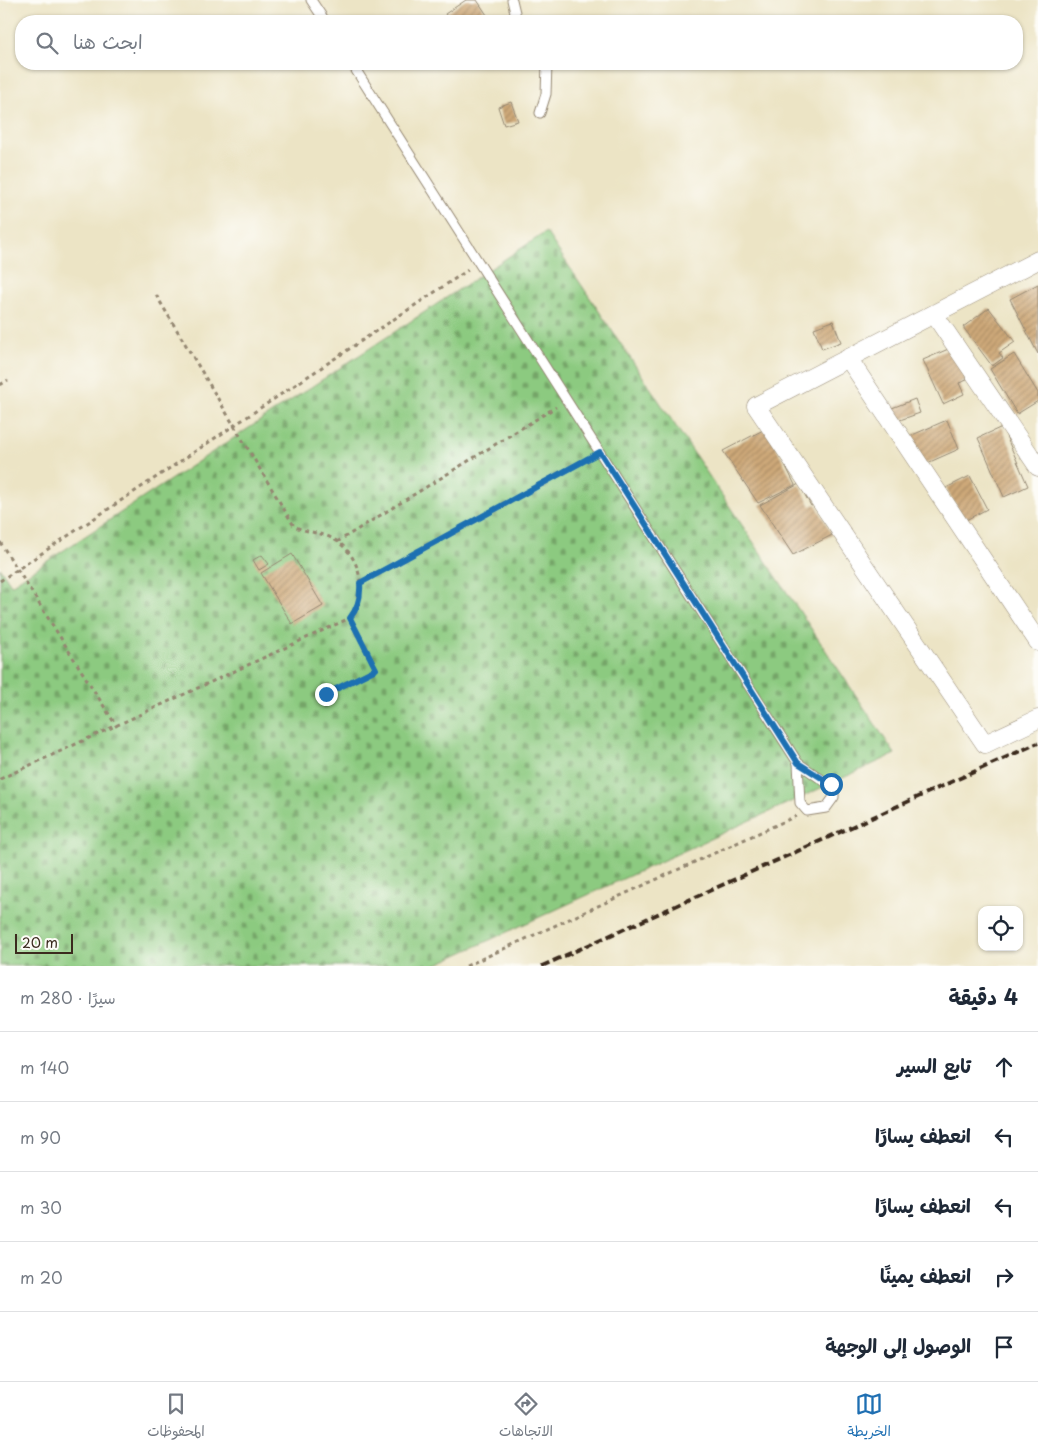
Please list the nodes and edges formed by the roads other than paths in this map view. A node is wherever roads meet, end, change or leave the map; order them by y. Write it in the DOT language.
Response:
graph roads {
  1 [pos="311,0"];
  2 [pos="512,0"];
  3 [pos="321,15"];
  4 [pos="516,15"];
  5 [pos="356,70"];
  6 [pos="547,70"];
  7 [pos="540,113"];
  8 [pos="1036,266"];
  9 [pos="934,314"];
  10 [pos="848,358"];
  11 [pos="1038,467"];
  12 [pos="1038,642"];
  13 [pos="1038,719"];
  14 [pos="798,763"];
  1 -- 3 [label="lane"];
  2 -- 4 [label="lane"];
  5 -- 14 [label="lane"];
  6 -- 7 [label="lane"];
  8 -- 9 [label="street"];
  9 -- 10 [label="street"];
  9 -- 11 [label="street"];
  10 -- 12 [label="street"];
  10 -- 13 [label="street"];
  14 -- 14 [label="lane"];
}
